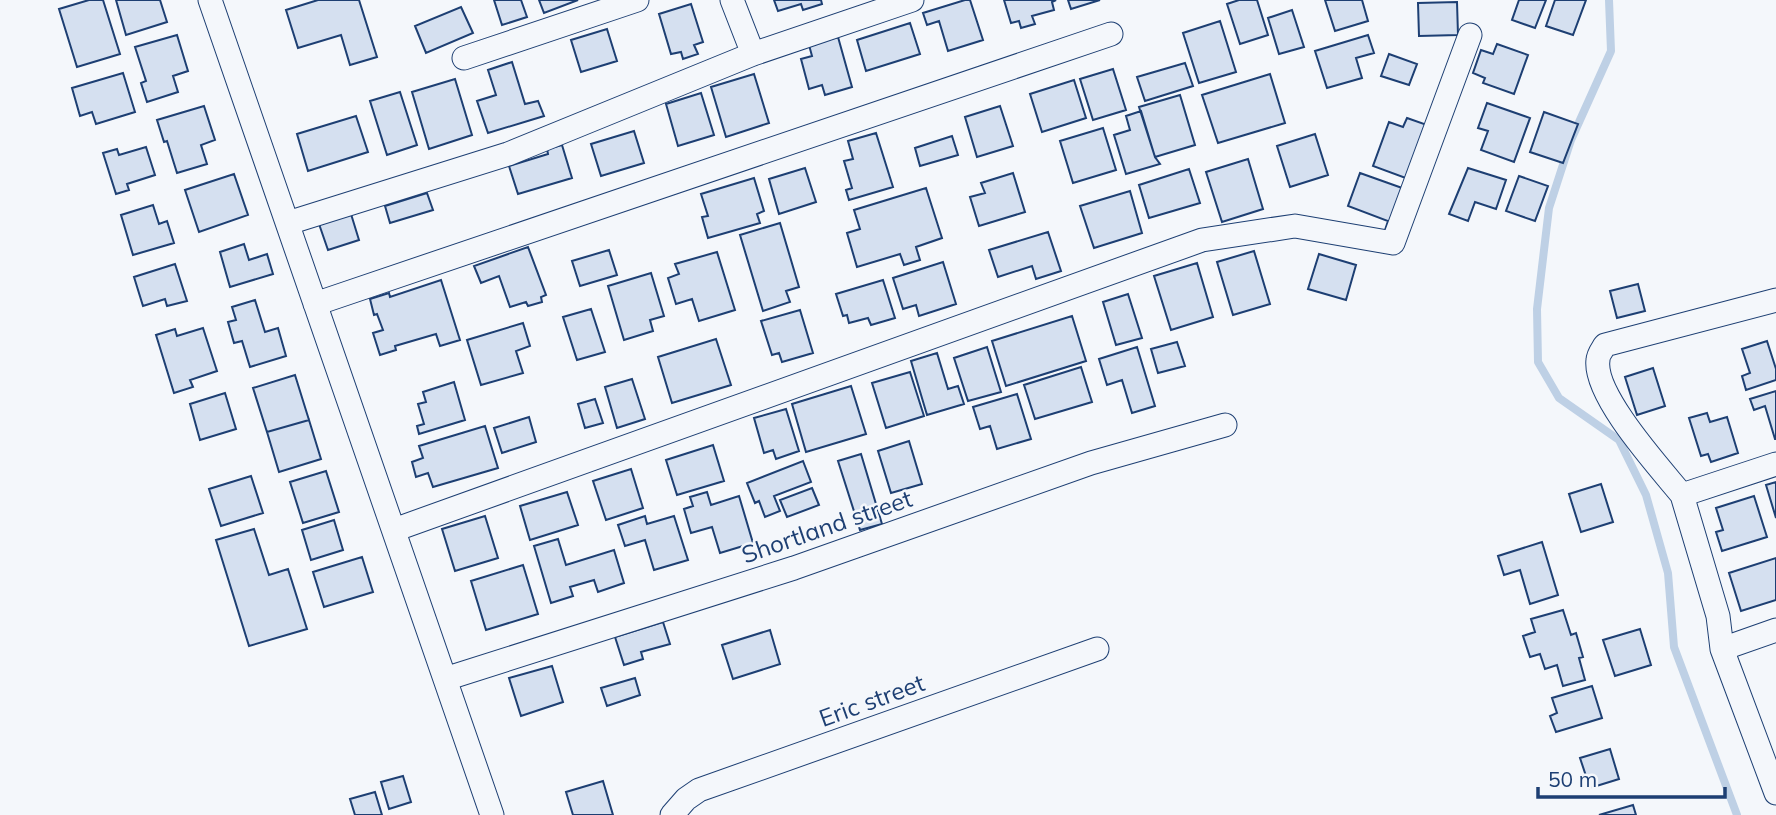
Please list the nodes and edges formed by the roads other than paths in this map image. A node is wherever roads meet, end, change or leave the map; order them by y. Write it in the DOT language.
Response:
graph roads {
  1 [pos="210,0"];
  2 [pos="637,0"];
  3 [pos="733,0"];
  4 [pos="912,0"];
  5 [pos="1111,34"];
  6 [pos="1470,35"];
  7 [pos="753,54"];
  8 [pos="464,58"];
  9 [pos="288,223"];
  10 [pos="1776,300"];
  11 [pos="315,304"];
  12 [pos="1225,425"];
  13 [pos="1776,464"];
  14 [pos="1682,495"];
  15 [pos="394,530"];
  16 [pos="1776,630"];
  17 [pos="1097,649"];
  18 [pos="1722,649"];
  19 [pos="445,679"];
  20 [pos="1776,793"];
  21 [pos="492,815"];
  22 [pos="672,815"];
  1 -- 9 [label="street"];
  2 -- 8 [label="street"];
  3 -- 7 [label="street"];
  4 -- 7 [label="street"];
  5 -- 11 [label="street"];
  6 -- 15 [label="street"];
  7 -- 9 [label="street"];
  9 -- 11 [label="street"];
  10 -- 14 [label="street"];
  11 -- 15 [label="street"];
  12 -- 19 [label="street, Shortland street"];
  13 -- 14 [label="street"];
  14 -- 18 [label="street"];
  15 -- 19 [label="street"];
  16 -- 18 [label="street"];
  17 -- 22 [label="street, Eric street"];
  18 -- 20 [label="street"];
  19 -- 21 [label="street"];
}
